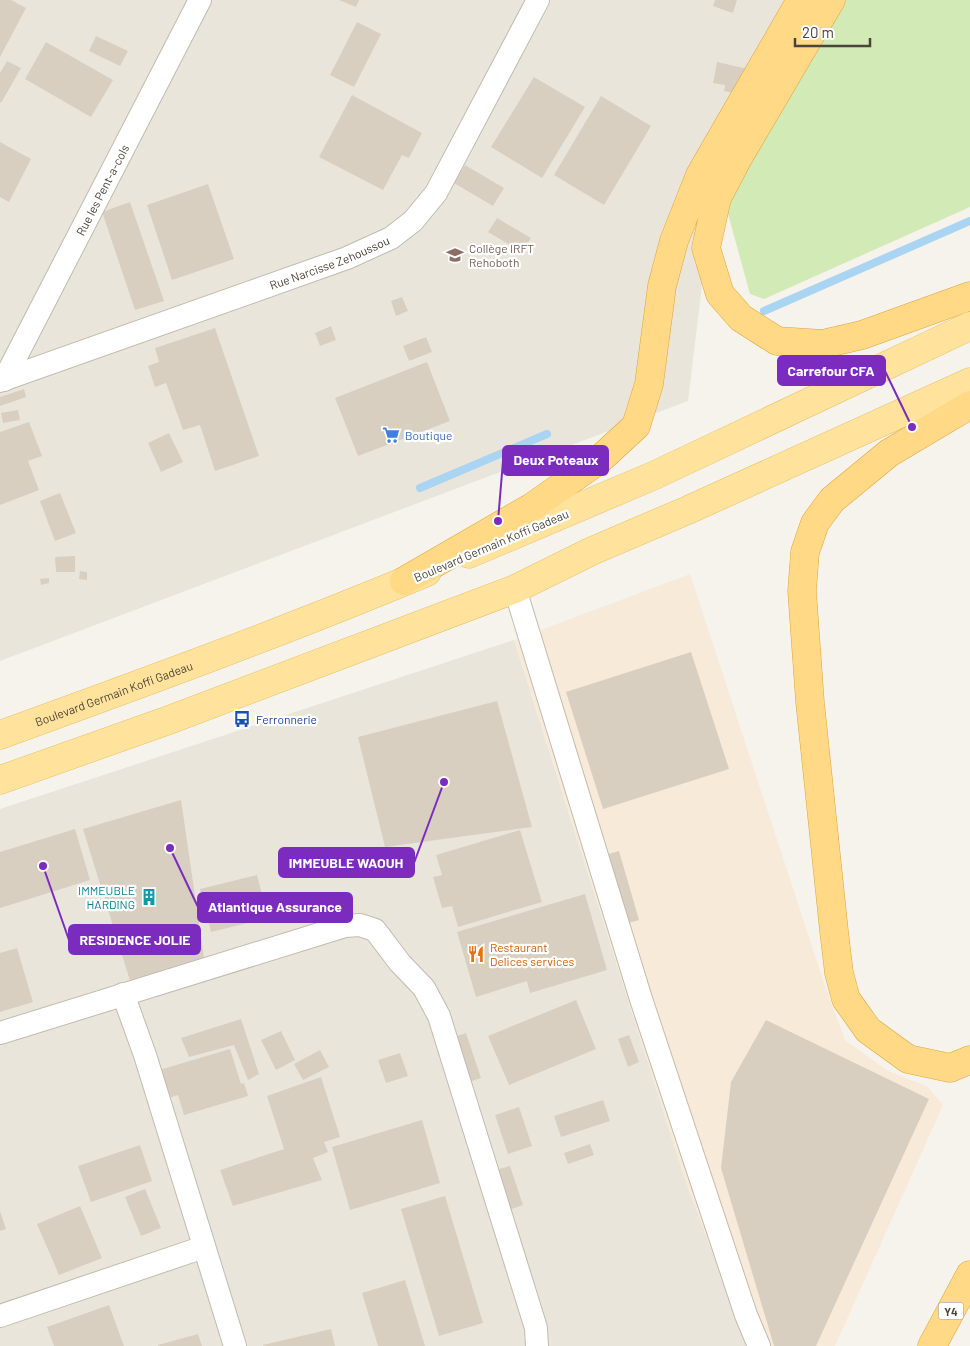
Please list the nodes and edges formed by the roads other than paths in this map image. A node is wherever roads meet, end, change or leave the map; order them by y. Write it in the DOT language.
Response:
graph roads {
  1 [pos="200,0"];
  2 [pos="538,0"];
  3 [pos="801,0"];
  4 [pos="831,0"];
  5 [pos="970,296"];
  6 [pos="970,326"];
  7 [pos="2,381"];
  8 [pos="970,382"];
  9 [pos="970,405"];
  10 [pos="404,581"];
  11 [pos="515,589"];
  12 [pos="0,735"];
  13 [pos="0,780"];
  14 [pos="123,994"];
  15 [pos="0,1033"];
  16 [pos="970,1060"];
  17 [pos="204,1247"];
  18 [pos="970,1275"];
  19 [pos="0,1316"];
  20 [pos="235,1346"];
  21 [pos="536,1346"];
  22 [pos="759,1346"];
  23 [pos="932,1346"];
  1 -- 7 [label="street, Rue les Pent-a-cols"];
  2 -- 7 [label="street, Rue Narcisse Zehoussou"];
  3 -- 10 [label="highway"];
  4 -- 5 [label="highway"];
  6 -- 10 [label="main road, Boulevard Germain Koffi Gadeau"];
  8 -- 11 [label="main road"];
  9 -- 16 [label="highway"];
  10 -- 12 [label="main road, Boulevard Germain Koffi Gadeau"];
  11 -- 13 [label="main road"];
  11 -- 22 [label="street"];
  14 -- 15 [label="street"];
  14 -- 17 [label="street"];
  14 -- 21 [label="street"];
  17 -- 19 [label="street"];
  17 -- 20 [label="street"];
  18 -- 23 [label="highway, Y4"];
}
